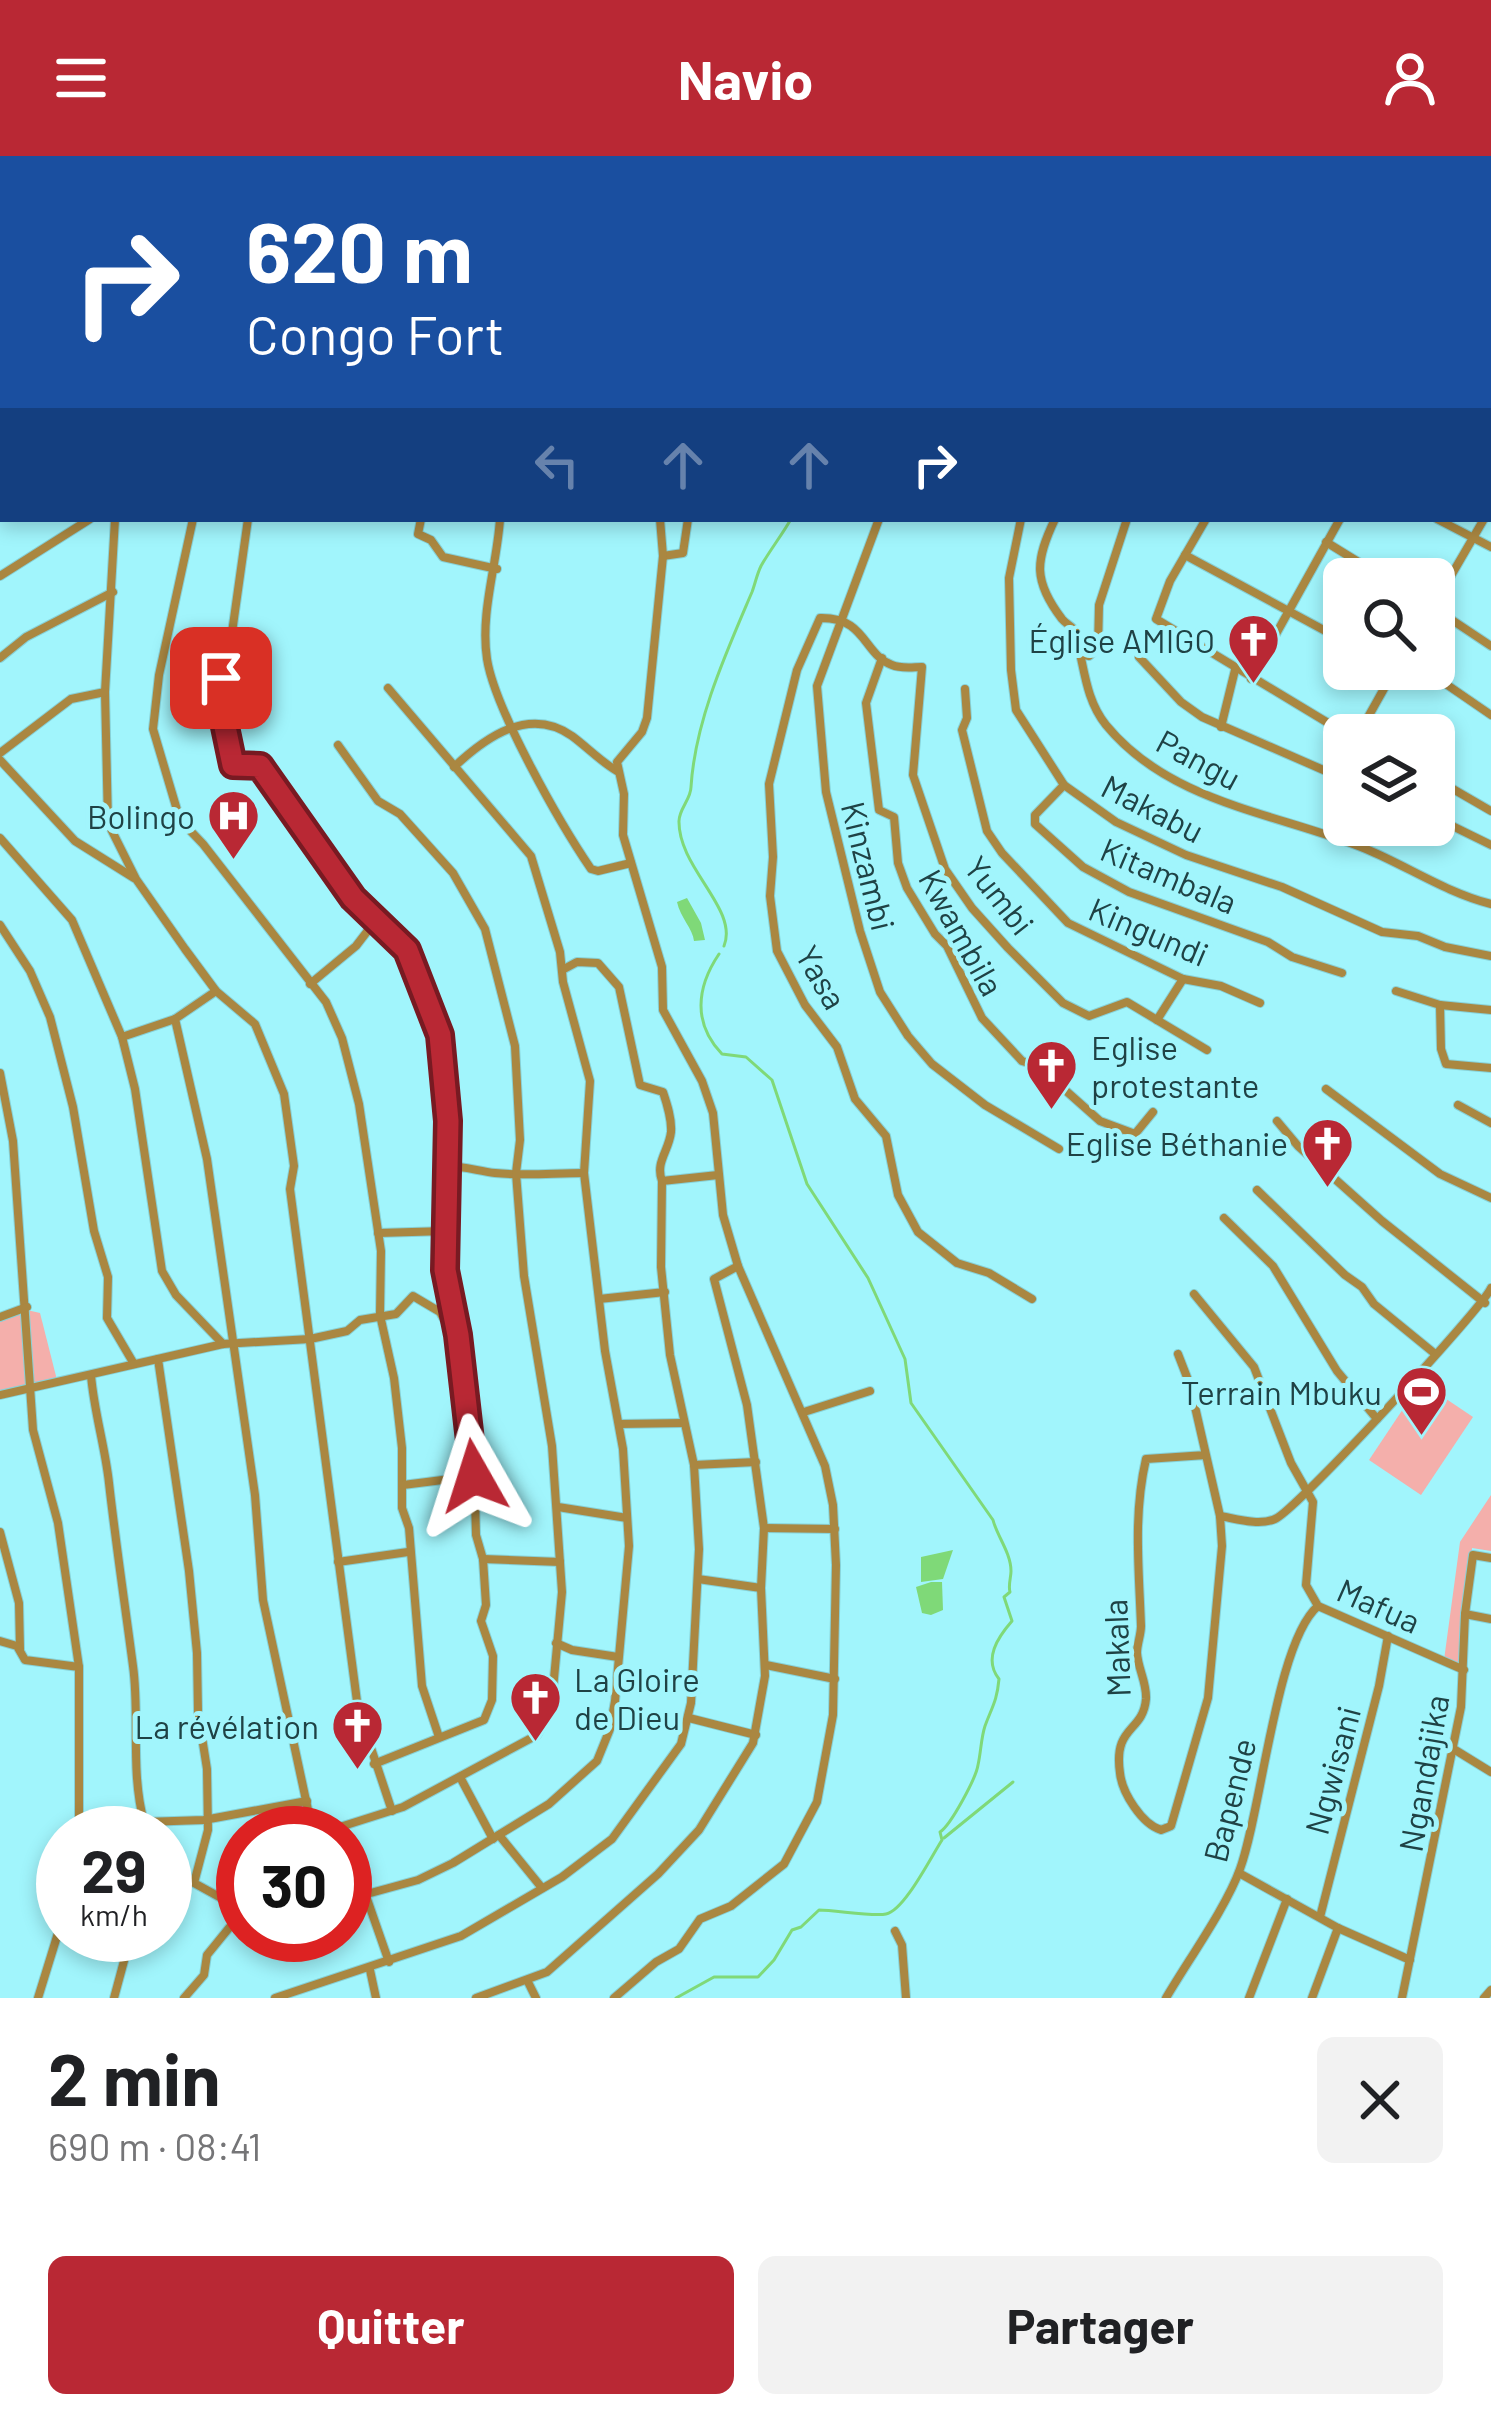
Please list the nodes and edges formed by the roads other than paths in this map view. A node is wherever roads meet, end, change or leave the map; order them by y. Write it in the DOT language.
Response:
graph roads {
  1 [pos="85,522"];
  2 [pos="115,522"];
  3 [pos="192,522"];
  4 [pos="248,522"];
  5 [pos="420,522"];
  6 [pos="500,522"];
  7 [pos="660,522"];
  8 [pos="688,522"];
  9 [pos="878,522"];
  10 [pos="1020,522"];
  11 [pos="1054,522"];
  12 [pos="1126,522"];
  13 [pos="1204,522"];
  14 [pos="1338,522"];
  15 [pos="1443,522"];
  16 [pos="1482,522"];
  17 [pos="1472,537"];
  18 [pos="1325,542"];
  19 [pos="1491,547"];
  20 [pos="1185,555"];
  21 [pos="663,556"];
  22 [pos="1351,558"];
  23 [pos="496,568"];
  24 [pos="1455,568"];
  25 [pos="0,576"];
  26 [pos="113,592"];
  27 [pos="1286,611"];
  28 [pos="842,621"];
  29 [pos="1455,621"];
  30 [pos="1323,630"];
  31 [pos="1491,646"];
  32 [pos="1080,654"];
  33 [pos="1139,657"];
  34 [pos="0,658"];
  35 [pos="882,658"];
  36 [pos="1235,670"];
  37 [pos="1251,679"];
  38 [pos="388,688"];
  39 [pos="965,689"];
  40 [pos="1455,690"];
  41 [pos="105,692"];
  42 [pos="1491,715"];
  43 [pos="1323,721"];
  44 [pos="512,725"];
  45 [pos="1221,727"];
  46 [pos="338,746"];
  47 [pos="0,756"];
  48 [pos="454,767"];
  49 [pos="1323,769"];
  50 [pos="617,771"];
  51 [pos="1064,785"];
  52 [pos="1455,790"];
  53 [pos="1491,811"];
  54 [pos="1455,827"];
  55 [pos="0,838"];
  56 [pos="1491,845"];
  57 [pos="631,863"];
  58 [pos="136,879"];
  59 [pos="1491,904"];
  60 [pos="376,920"];
  61 [pos="0,925"];
  62 [pos="1491,956"];
  63 [pos="563,970"];
  64 [pos="1342,973"];
  65 [pos="1183,979"];
  66 [pos="310,984"];
  67 [pos="216,991"];
  68 [pos="1396,991"];
  69 [pos="1260,1004"];
  70 [pos="1439,1005"];
  71 [pos="1491,1010"];
  72 [pos="175,1018"];
  73 [pos="1156,1020"];
  74 [pos="122,1037"];
  75 [pos="1207,1050"];
  76 [pos="1491,1068"];
  77 [pos="0,1073"];
  78 [pos="1326,1089"];
  79 [pos="1458,1105"];
  80 [pos="1153,1112"];
  81 [pos="1277,1120"];
  82 [pos="1491,1123"];
  83 [pos="1059,1149"];
  84 [pos="446,1166"];
  85 [pos="516,1173"];
  86 [pos="584,1173"];
  87 [pos="718,1175"];
  88 [pos="662,1181"];
  89 [pos="1256,1190"];
  90 [pos="1491,1198"];
  91 [pos="1224,1218"];
  92 [pos="447,1223"];
  93 [pos="378,1233"];
  94 [pos="738,1266"];
  95 [pos="1491,1288"];
  96 [pos="665,1292"];
  97 [pos="1194,1294"];
  98 [pos="599,1298"];
  99 [pos="1032,1299"];
  100 [pos="1485,1303"];
  101 [pos="27,1307"];
  102 [pos="380,1315"];
  103 [pos="0,1317"];
  104 [pos="458,1335"];
  105 [pos="310,1339"];
  106 [pos="227,1344"];
  107 [pos="1433,1353"];
  108 [pos="1178,1354"];
  109 [pos="158,1359"];
  110 [pos="134,1364"];
  111 [pos="92,1375"];
  112 [pos="29,1391"];
  113 [pos="871,1391"];
  114 [pos="0,1395"];
  115 [pos="804,1412"];
  116 [pos="1377,1419"];
  117 [pos="683,1423"];
  118 [pos="619,1424"];
  119 [pos="1206,1455"];
  120 [pos="756,1462"];
  121 [pos="694,1465"];
  122 [pos="474,1476"];
  123 [pos="403,1485"];
  124 [pos="1306,1492"];
  125 [pos="558,1507"];
  126 [pos="1220,1516"];
  127 [pos="627,1518"];
  128 [pos="764,1528"];
  129 [pos="835,1529"];
  130 [pos="0,1532"];
  131 [pos="409,1552"];
  132 [pos="1491,1558"];
  133 [pos="483,1559"];
  134 [pos="338,1562"];
  135 [pos="560,1562"];
  136 [pos="698,1579"];
  137 [pos="761,1588"];
  138 [pos="1318,1606"];
  139 [pos="1465,1615"];
  140 [pos="1491,1619"];
  141 [pos="1388,1636"];
  142 [pos="0,1642"];
  143 [pos="555,1642"];
  144 [pos="20,1649"];
  145 [pos="618,1657"];
  146 [pos="765,1664"];
  147 [pos="79,1667"];
  148 [pos="1464,1670"];
  149 [pos="835,1679"];
  150 [pos="689,1718"];
  151 [pos="756,1735"];
  152 [pos="439,1737"];
  153 [pos="1453,1748"];
  154 [pos="374,1763"];
  155 [pos="1491,1772"];
  156 [pos="460,1777"];
  157 [pos="307,1801"];
  158 [pos="79,1806"];
  159 [pos="142,1806"];
  160 [pos="309,1806"];
  161 [pos="392,1811"];
  162 [pos="372,1817"];
  163 [pos="208,1819"];
  164 [pos="192,1820"];
  165 [pos="496,1837"];
  166 [pos="1239,1873"];
  167 [pos="542,1888"];
  168 [pos="372,1894"];
  169 [pos="216,1898"];
  170 [pos="1287,1899"];
  171 [pos="372,1914"];
  172 [pos="1320,1917"];
  173 [pos="1338,1928"];
  174 [pos="895,1931"];
  175 [pos="216,1944"];
  176 [pos="1410,1960"];
  177 [pos="49,1962"];
  178 [pos="125,1962"];
  179 [pos="388,1962"];
  180 [pos="370,1970"];
  181 [pos="527,1980"];
  182 [pos="1491,1990"];
  183 [pos="38,1998"];
  184 [pos="114,1998"];
  185 [pos="184,1998"];
  186 [pos="275,1998"];
  187 [pos="376,1998"];
  188 [pos="476,1998"];
  189 [pos="536,1998"];
  190 [pos="614,1998"];
  191 [pos="905,1998"];
  192 [pos="1166,1998"];
  193 [pos="1249,1998"];
  194 [pos="1312,1998"];
  195 [pos="1402,1998"];
  196 [pos="1484,1998"];
  1 -- 25 [label="street"];
  2 -- 26 [label="street"];
  3 -- 66 [label="street"];
  4 -- 60 [label="street"];
  5 -- 23 [label="street"];
  6 -- 23 [label="street"];
  7 -- 21 [label="street"];
  8 -- 21 [label="street"];
  9 -- 28 [label="street, Kinzambi"];
  10 -- 51 [label="street, Makabu"];
  11 -- 32 [label="street, Pangu"];
  12 -- 32 [label="street"];
  13 -- 20 [label="street"];
  14 -- 18 [label="street"];
  15 -- 17 [label="street"];
  16 -- 17 [label="street"];
  17 -- 19 [label="street"];
  17 -- 24 [label="street"];
  18 -- 22 [label="street"];
  18 -- 27 [label="street"];
  20 -- 27 [label="street"];
  20 -- 36 [label="street"];
  21 -- 50 [label="street"];
  23 -- 44 [label="street"];
  26 -- 34 [label="street"];
  26 -- 41 [label="street"];
  27 -- 30 [label="street"];
  27 -- 37 [label="street"];
  28 -- 35 [label="street, Yumbi"];
  28 -- 83 [label="street, Kinzambi"];
  28 -- 99 [label="street, Yasa"];
  29 -- 31 [label="street"];
  32 -- 59 [label="street, Pangu"];
  33 -- 45 [label="street"];
  35 -- 73 [label="street, Yumbi"];
  35 -- 80 [label="street, Kwambila"];
  36 -- 37 [label="street"];
  36 -- 45 [label="street"];
  37 -- 43 [label="street"];
  38 -- 48 [label="street"];
  39 -- 65 [label="street, Kingundi"];
  40 -- 42 [label="street"];
  41 -- 47 [label="street"];
  41 -- 58 [label="street"];
  44 -- 48 [label="street"];
  44 -- 50 [label="street"];
  44 -- 57 [label="street"];
  45 -- 49 [label="street"];
  46 -- 85 [label="street"];
  47 -- 58 [label="street"];
  48 -- 63 [label="street"];
  50 -- 57 [label="street"];
  51 -- 62 [label="street, Makabu"];
  51 -- 64 [label="street, Kitambala"];
  52 -- 53 [label="street"];
  54 -- 56 [label="street"];
  55 -- 74 [label="street"];
  57 -- 87 [label="street"];
  58 -- 67 [label="street"];
  60 -- 66 [label="street"];
  60 -- 84 [label="street"];
  61 -- 110 [label="street"];
  63 -- 86 [label="street"];
  63 -- 88 [label="street"];
  65 -- 69 [label="street, Kingundi"];
  65 -- 73 [label="street"];
  66 -- 93 [label="street"];
  67 -- 72 [label="street"];
  67 -- 105 [label="street"];
  68 -- 70 [label="street"];
  70 -- 71 [label="street"];
  70 -- 76 [label="street"];
  72 -- 74 [label="street"];
  72 -- 106 [label="street"];
  73 -- 75 [label="street, Yumbi"];
  74 -- 106 [label="street"];
  77 -- 101 [label="street"];
  78 -- 90 [label="street"];
  79 -- 82 [label="street"];
  81 -- 100 [label="street"];
  84 -- 85 [label="street"];
  84 -- 92 [label="street"];
  85 -- 86 [label="street"];
  85 -- 125 [label="street"];
  86 -- 98 [label="street"];
  87 -- 88 [label="street"];
  87 -- 94 [label="street"];
  88 -- 96 [label="street"];
  89 -- 107 [label="street"];
  91 -- 116 [label="street"];
  92 -- 93 [label="street"];
  92 -- 104 [label="street"];
  93 -- 102 [label="street"];
  94 -- 115 [label="street"];
  94 -- 120 [label="street"];
  95 -- 100 [label="street"];
  96 -- 98 [label="street"];
  96 -- 117 [label="street"];
  97 -- 124 [label="street"];
  98 -- 118 [label="street"];
  100 -- 107 [label="street"];
  101 -- 103 [label="street"];
  101 -- 112 [label="street"];
  102 -- 104 [label="street"];
  102 -- 105 [label="street"];
  102 -- 123 [label="street"];
  104 -- 122 [label="street"];
  105 -- 106 [label="street"];
  105 -- 134 [label="street"];
  106 -- 109 [label="street"];
  106 -- 157 [label="street"];
  107 -- 116 [label="street"];
  108 -- 119 [label="street"];
  109 -- 110 [label="street"];
  109 -- 163 [label="street"];
  110 -- 111 [label="street"];
  111 -- 112 [label="street"];
  111 -- 159 [label="street"];
  112 -- 114 [label="street"];
  112 -- 147 [label="street"];
  113 -- 115 [label="street"];
  115 -- 129 [label="street"];
  116 -- 124 [label="street"];
  117 -- 118 [label="street"];
  117 -- 121 [label="street"];
  118 -- 127 [label="street"];
  119 -- 126 [label="street"];
  119 -- 126 [label="street, Makala"];
  120 -- 121 [label="street"];
  120 -- 128 [label="street"];
  121 -- 136 [label="street"];
  122 -- 123 [label="street"];
  122 -- 133 [label="street"];
  123 -- 131 [label="street"];
  124 -- 126 [label="street"];
  124 -- 138 [label="street, Mafua"];
  125 -- 127 [label="street"];
  125 -- 135 [label="street"];
  127 -- 145 [label="street"];
  128 -- 129 [label="street"];
  128 -- 137 [label="street"];
  129 -- 149 [label="street"];
  130 -- 144 [label="street"];
  131 -- 134 [label="street"];
  131 -- 152 [label="street"];
  132 -- 139 [label="street, Ngandajika"];
  133 -- 135 [label="street"];
  133 -- 152 [label="street"];
  134 -- 154 [label="street"];
  135 -- 143 [label="street"];
  136 -- 137 [label="street"];
  136 -- 150 [label="street"];
  137 -- 146 [label="street"];
  138 -- 141 [label="street, Mafua"];
  138 -- 166 [label="street, Bapende"];
  139 -- 140 [label="street"];
  139 -- 148 [label="street, Ngandajika"];
  141 -- 148 [label="street, Mafua"];
  141 -- 172 [label="street, Ngwisani"];
  142 -- 144 [label="street"];
  143 -- 145 [label="street"];
  143 -- 156 [label="street"];
  144 -- 147 [label="street"];
  145 -- 165 [label="street"];
  146 -- 149 [label="street"];
  146 -- 151 [label="street"];
  147 -- 158 [label="street"];
  148 -- 153 [label="street, Ngandajika"];
  149 -- 190 [label="street"];
  150 -- 151 [label="street"];
  150 -- 167 [label="street"];
  151 -- 181 [label="street"];
  152 -- 154 [label="street"];
  153 -- 155 [label="street"];
  153 -- 176 [label="street, Ngandajika"];
  154 -- 161 [label="street"];
  156 -- 161 [label="street"];
  156 -- 165 [label="street"];
  157 -- 160 [label="street"];
  157 -- 163 [label="street"];
  161 -- 162 [label="street"];
  163 -- 164 [label="street"];
  163 -- 169 [label="street"];
  165 -- 167 [label="street"];
  165 -- 168 [label="street"];
  166 -- 170 [label="street"];
  166 -- 192 [label="street, Bapende"];
  167 -- 179 [label="street"];
  170 -- 172 [label="street"];
  170 -- 193 [label="street"];
  171 -- 179 [label="street"];
  172 -- 173 [label="street"];
  173 -- 176 [label="street"];
  173 -- 194 [label="street"];
  174 -- 191 [label="street"];
  175 -- 185 [label="street"];
  176 -- 195 [label="street, Ngandajika"];
  177 -- 183 [label="street"];
  178 -- 184 [label="street"];
  179 -- 180 [label="street"];
  180 -- 186 [label="street"];
  180 -- 187 [label="street"];
  181 -- 188 [label="street"];
  181 -- 189 [label="street"];
  182 -- 196 [label="street"];
}
